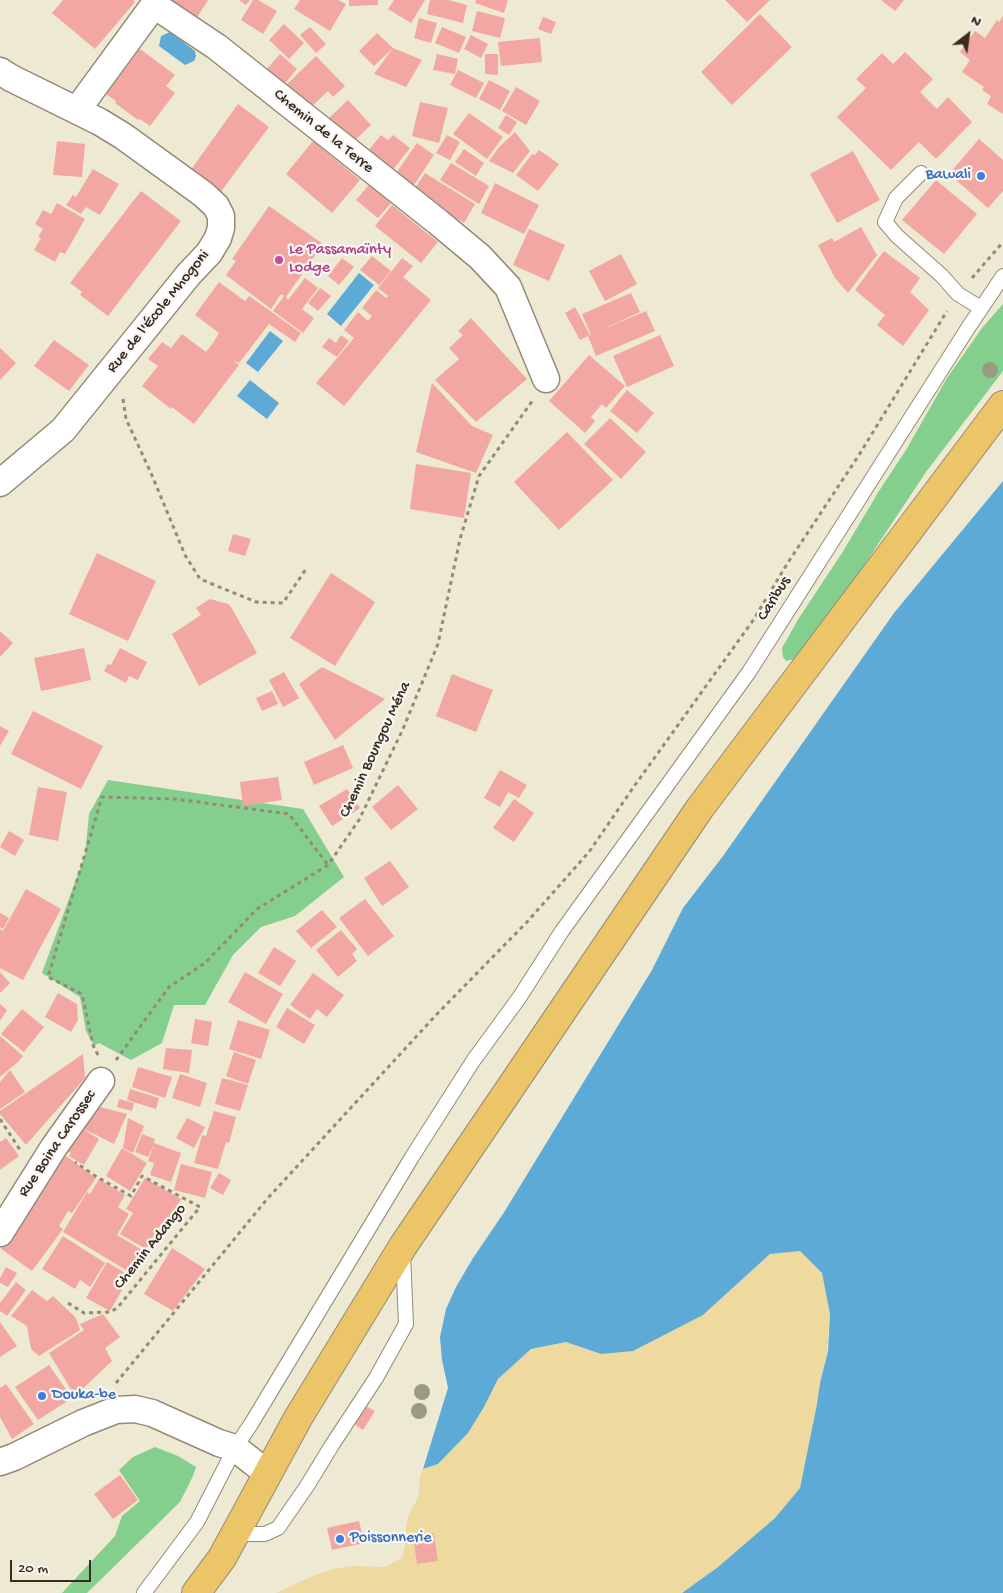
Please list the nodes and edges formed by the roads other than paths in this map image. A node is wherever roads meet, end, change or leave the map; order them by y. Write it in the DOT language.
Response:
graph roads {
  1 [pos="0,71"];
  2 [pos="77,110"];
  3 [pos="921,173"];
  4 [pos="1003,276"];
  5 [pos="981,308"];
  6 [pos="546,379"];
  7 [pos="1003,405"];
  8 [pos="0,483"];
  9 [pos="103,1077"];
  10 [pos="0,1233"];
  11 [pos="403,1246"];
  12 [pos="235,1448"];
  13 [pos="0,1462"];
  14 [pos="268,1473"];
  15 [pos="236,1534"];
  16 [pos="144,1593"];
  17 [pos="196,1593"];
  1 -- 2 [label="street, Rue de l'École Mhogoni"];
  2 -- 6 [label="street, Chemin de la Terre"];
  2 -- 8 [label="street, Rue de l'École Mhogoni"];
  3 -- 5 [label="lane"];
  4 -- 5 [label="lane, Caribus"];
  5 -- 12 [label="lane, Caribus"];
  7 -- 11 [label="main road"];
  9 -- 10 [label="street, Rue Boina Carossec"];
  11 -- 14 [label="main road"];
  11 -- 15 [label="lane"];
  12 -- 13 [label="street"];
  12 -- 14 [label="street"];
  12 -- 16 [label="lane, Caribus"];
  14 -- 15 [label="main road"];
  15 -- 17 [label="main road"];
}
